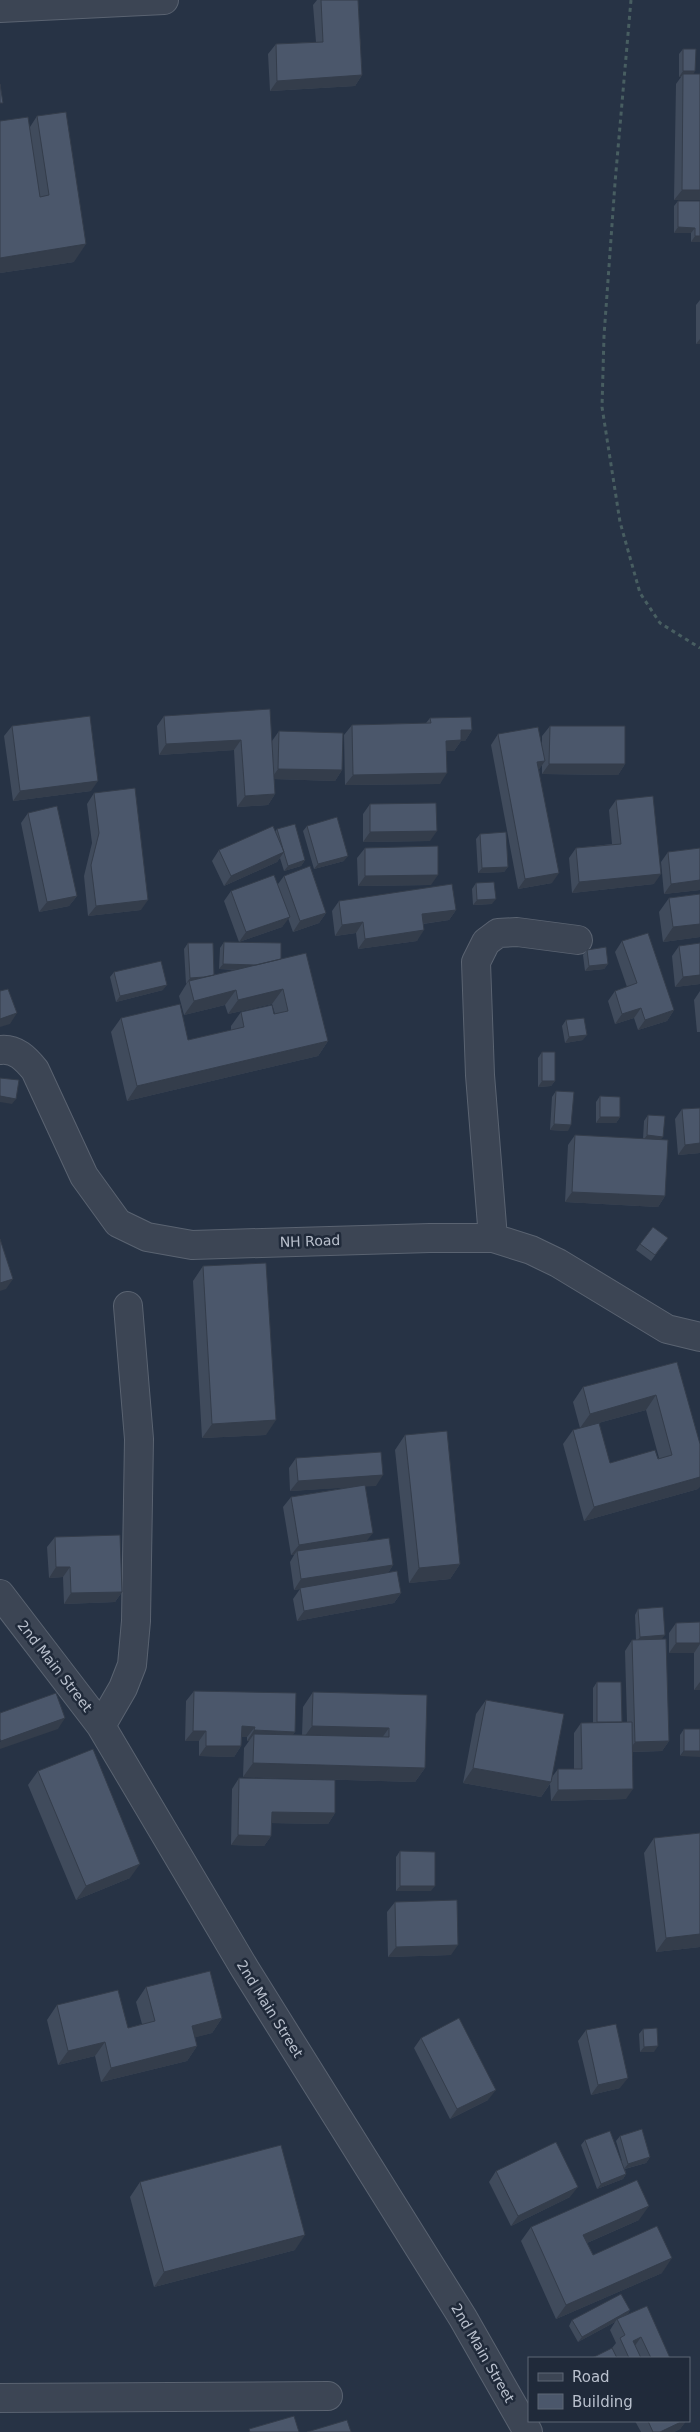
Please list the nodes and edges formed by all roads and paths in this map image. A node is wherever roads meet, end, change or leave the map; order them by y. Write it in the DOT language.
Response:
graph roads {
  1 [pos="164,0"];
  2 [pos="631,0"];
  3 [pos="0,8"];
  4 [pos="700,648"];
  5 [pos="578,940"];
  6 [pos="0,1050"];
  7 [pos="493,1238"];
  8 [pos="128,1306"];
  9 [pos="700,1338"];
  10 [pos="0,1594"];
  11 [pos="102,1726"];
  12 [pos="328,2396"];
  13 [pos="0,2398"];
  14 [pos="528,2432"];
  1 -- 3 [label="street"];
  2 -- 4 [label="path"];
  5 -- 7 [label="street"];
  6 -- 7 [label="street, NH Road"];
  7 -- 9 [label="street, NH Road"];
  8 -- 11 [label="street"];
  10 -- 11 [label="street, 2nd Main Street"];
  11 -- 14 [label="street, 2nd Main Street"];
  12 -- 13 [label="street"];
}
